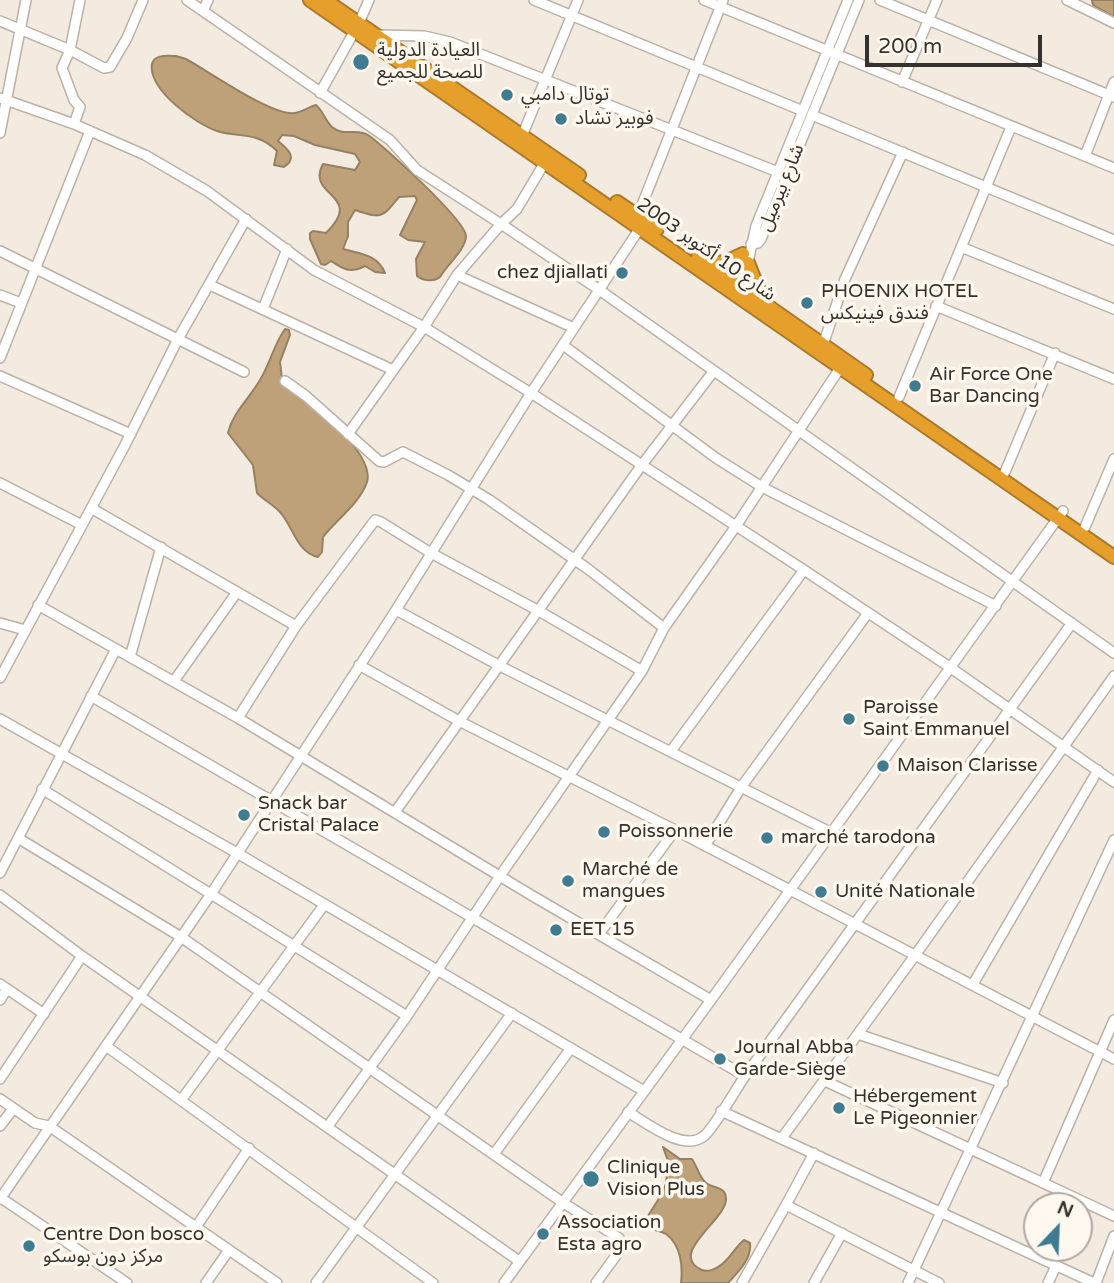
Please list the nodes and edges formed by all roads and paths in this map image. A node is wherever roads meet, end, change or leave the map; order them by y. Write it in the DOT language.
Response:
graph roads {
  1 [pos="26,0"];
  2 [pos="80,0"];
  3 [pos="143,0"];
  4 [pos="187,0"];
  5 [pos="208,0"];
  6 [pos="310,0"];
  7 [pos="325,0"];
  8 [pos="369,0"];
  9 [pos="534,0"];
  10 [pos="578,0"];
  11 [pos="704,0"];
  12 [pos="848,0"];
  13 [pos="859,0"];
  14 [pos="880,0"];
  15 [pos="937,0"];
  16 [pos="1068,0"];
  17 [pos="721,3"];
  18 [pos="203,11"];
  19 [pos="572,15"];
  20 [pos="0,21"];
  21 [pos="929,21"];
  22 [pos="1114,23"];
  23 [pos="357,27"];
  24 [pos="20,30"];
  25 [pos="376,35"];
  26 [pos="70,50"];
  27 [pos="832,53"];
  28 [pos="695,66"];
  29 [pos="545,81"];
  30 [pos="902,82"];
  31 [pos="1114,82"];
  32 [pos="320,93"];
  33 [pos="1112,96"];
  34 [pos="4,99"];
  35 [pos="808,113"];
  36 [pos="74,124"];
  37 [pos="1011,127"];
  38 [pos="670,130"];
  39 [pos="90,131"];
  40 [pos="0,133"];
  41 [pos="521,139"];
  42 [pos="903,152"];
  43 [pos="1085,156"];
  44 [pos="545,162"];
  45 [pos="1114,168"];
  46 [pos="778,172"];
  47 [pos="987,186"];
  48 [pos="246,219"];
  49 [pos="641,221"];
  50 [pos="501,224"];
  51 [pos="1114,240"];
  52 [pos="961,247"];
  53 [pos="287,249"];
  54 [pos="0,251"];
  55 [pos="747,254"];
  56 [pos="708,264"];
  57 [pos="35,268"];
  58 [pos="457,275"];
  59 [pos="210,285"];
  60 [pos="732,286"];
  61 [pos="598,289"];
  62 [pos="0,295"];
  63 [pos="21,303"];
  64 [pos="765,303"];
  65 [pos="936,306"];
  66 [pos="263,309"];
  67 [pos="1114,309"];
  68 [pos="424,327"];
  69 [pos="574,327"];
  70 [pos="178,339"];
  71 [pos="563,345"];
  72 [pos="822,345"];
  73 [pos="1055,353"];
  74 [pos="0,358"];
  75 [pos="843,364"];
  76 [pos="393,370"];
  77 [pos="244,372"];
  78 [pos="713,372"];
  79 [pos="0,376"];
  80 [pos="1114,379"];
  81 [pos="285,381"];
  82 [pos="531,393"];
  83 [pos="898,397"];
  84 [pos="670,425"];
  85 [pos="799,430"];
  86 [pos="348,434"];
  87 [pos="131,435"];
  88 [pos="1114,458"];
  89 [pos="641,466"];
  90 [pos="1112,469"];
  91 [pos="1005,472"];
  92 [pos="0,483"];
  93 [pos="762,487"];
  94 [pos="470,488"];
  95 [pos="90,508"];
  96 [pos="1060,515"];
  97 [pos="82,525"];
  98 [pos="736,526"];
  99 [pos="1086,527"];
  100 [pos="161,547"];
  101 [pos="1114,547"];
  102 [pos="431,553"];
  103 [pos="1114,557"];
  104 [pos="575,560"];
  105 [pos="804,570"];
  106 [pos="1014,580"];
  107 [pos="237,592"];
  108 [pos="38,605"];
  109 [pos="996,606"];
  110 [pos="396,610"];
  111 [pos="539,611"];
  112 [pos="868,613"];
  113 [pos="1072,622"];
  114 [pos="0,623"];
  115 [pos="296,626"];
  116 [pos="664,628"];
  117 [pos="25,630"];
  118 [pos="116,649"];
  119 [pos="1114,653"];
  120 [pos="130,657"];
  121 [pos="359,665"];
  122 [pos="500,666"];
  123 [pos="951,668"];
  124 [pos="642,671"];
  125 [pos="1114,676"];
  126 [pos="0,678"];
  127 [pos="174,681"];
  128 [pos="90,696"];
  129 [pos="1010,709"];
  130 [pos="238,718"];
  131 [pos="0,719"];
  132 [pos="608,719"];
  133 [pos="460,721"];
  134 [pos="1065,747"];
  135 [pos="671,751"];
  136 [pos="61,752"];
  137 [pos="301,755"];
  138 [pos="1098,770"];
  139 [pos="568,775"];
  140 [pos="1114,782"];
  141 [pos="742,786"];
  142 [pos="42,789"];
  143 [pos="270,802"];
  144 [pos="395,812"];
  145 [pos="675,830"];
  146 [pos="832,832"];
  147 [pos="18,838"];
  148 [pos="1114,840"];
  149 [pos="705,846"];
  150 [pos="237,853"];
  151 [pos="0,873"];
  152 [pos="500,876"];
  153 [pos="790,891"];
  154 [pos="211,894"];
  155 [pos="0,895"];
  156 [pos="324,905"];
  157 [pos="472,918"];
  158 [pos="856,924"];
  159 [pos="599,934"];
  160 [pos="181,937"];
  161 [pos="295,948"];
  162 [pos="916,954"];
  163 [pos="82,956"];
  164 [pos="438,969"];
  165 [pos="973,984"];
  166 [pos="4,986"];
  167 [pos="261,993"];
  168 [pos="142,996"];
  169 [pos="0,1000"];
  170 [pos="711,1000"];
  171 [pos="512,1013"];
  172 [pos="44,1014"];
  173 [pos="407,1016"];
  174 [pos="1033,1017"];
  175 [pos="1114,1020"];
  176 [pos="858,1034"];
  177 [pos="682,1039"];
  178 [pos="106,1045"];
  179 [pos="571,1048"];
  180 [pos="218,1050"];
  181 [pos="1100,1052"];
  182 [pos="1114,1059"];
  183 [pos="370,1067"];
  184 [pos="745,1076"];
  185 [pos="0,1079"];
  186 [pos="825,1081"];
  187 [pos="1003,1083"];
  188 [pos="644,1091"];
  189 [pos="0,1098"];
  190 [pos="182,1099"];
  191 [pos="13,1108"];
  192 [pos="721,1111"];
  193 [pos="628,1112"];
  194 [pos="437,1116"];
  195 [pos="0,1126"];
  196 [pos="49,1126"];
  197 [pos="328,1126"];
  198 [pos="782,1138"];
  199 [pos="248,1149"];
  200 [pos="972,1150"];
  201 [pos="814,1153"];
  202 [pos="494,1154"];
  203 [pos="396,1174"];
  204 [pos="1043,1183"];
  205 [pos="0,1198"];
  206 [pos="562,1202"];
  207 [pos="786,1205"];
  208 [pos="942,1214"];
  209 [pos="1114,1216"];
  210 [pos="195,1227"];
  211 [pos="355,1227"];
  212 [pos="842,1233"];
  213 [pos="1114,1236"];
  214 [pos="229,1250"];
  215 [pos="519,1261"];
  216 [pos="1055,1266"];
  217 [pos="914,1269"];
  218 [pos="127,1283"];
  219 [pos="206,1283"];
  220 [pos="276,1283"];
  221 [pos="316,1283"];
  222 [pos="433,1283"];
  223 [pos="504,1283"];
  224 [pos="596,1283"];
  225 [pos="742,1283"];
  226 [pos="814,1283"];
  227 [pos="908,1283"];
  228 [pos="939,1283"];
  229 [pos="1048,1283"];
  230 [pos="1095,1283"];
  1 -- 24 [label="street"];
  2 -- 26 [label="street"];
  3 -- 26 [label="street"];
  4 -- 18 [label="street"];
  5 -- 18 [label="street"];
  6 -- 23 [label="highway, شارع 10 أكتوبر 2003"];
  7 -- 23 [label="highway, شارع 10 أكتوبر 2003"];
  8 -- 23 [label="street"];
  9 -- 19 [label="street"];
  10 -- 19 [label="street"];
  11 -- 17 [label="street"];
  12 -- 27 [label="street, شارع بيرميل"];
  13 -- 27 [label="street, شارع بيرميل"];
  14 -- 21 [label="street"];
  15 -- 21 [label="street"];
  16 -- 22 [label="street"];
  17 -- 27 [label="street"];
  17 -- 28 [label="street"];
  18 -- 32 [label="street"];
  19 -- 28 [label="street"];
  19 -- 29 [label="street"];
  20 -- 24 [label="street"];
  21 -- 30 [label="street"];
  21 -- 33 [label="street"];
  23 -- 25 [label="highway, شارع 10 أكتوبر 2003"];
  23 -- 32 [label="street"];
  23 -- 41 [label="highway, شارع 10 أكتوبر 2003"];
  24 -- 26 [label="street"];
  24 -- 34 [label="street"];
  25 -- 29 [label="street"];
  25 -- 41 [label="highway, شارع 10 أكتوبر 2003"];
  26 -- 36 [label="street"];
  27 -- 30 [label="street"];
  27 -- 35 [label="street, شارع بيرميل"];
  28 -- 35 [label="street"];
  28 -- 38 [label="street"];
  29 -- 38 [label="street"];
  29 -- 41 [label="street"];
  30 -- 37 [label="street"];
  31 -- 33 [label="street"];
  32 -- 50 [label="street"];
  33 -- 43 [label="street"];
  34 -- 36 [label="street"];
  34 -- 40 [label="street"];
  35 -- 42 [label="street"];
  35 -- 46 [label="street, شارع بيرميل"];
  35 -- 55 [label="street, شارع بيرميل"];
  36 -- 39 [label="street"];
  37 -- 43 [label="street"];
  37 -- 47 [label="street"];
  38 -- 46 [label="street"];
  38 -- 49 [label="street"];
  39 -- 48 [label="street"];
  39 -- 57 [label="street"];
  41 -- 44 [label="highway, شارع 10 أكتوبر 2003"];
  41 -- 49 [label="highway, شارع 10 أكتوبر 2003"];
  42 -- 47 [label="street"];
  42 -- 72 [label="street"];
  43 -- 45 [label="street"];
  44 -- 49 [label="highway, شارع 10 أكتوبر 2003"];
  44 -- 50 [label="street"];
  46 -- 55 [label="street, شارع بيرميل"];
  47 -- 51 [label="street"];
  47 -- 52 [label="street"];
  48 -- 53 [label="street"];
  48 -- 59 [label="street"];
  49 -- 56 [label="highway, شارع 10 أكتوبر 2003"];
  49 -- 60 [label="highway, شارع 10 أكتوبر 2003"];
  49 -- 61 [label="street"];
  50 -- 58 [label="street"];
  50 -- 61 [label="street"];
  52 -- 65 [label="street"];
  52 -- 67 [label="street"];
  53 -- 66 [label="street"];
  53 -- 68 [label="street"];
  54 -- 57 [label="street"];
  55 -- 56 [label="highway"];
  55 -- 60 [label="street"];
  55 -- 64 [label="highway"];
  56 -- 60 [label="highway, شارع 10 أكتوبر 2003"];
  57 -- 63 [label="street"];
  57 -- 70 [label="street"];
  58 -- 68 [label="street"];
  58 -- 69 [label="street"];
  59 -- 66 [label="street"];
  59 -- 70 [label="street"];
  60 -- 64 [label="highway, شارع 10 أكتوبر 2003"];
  60 -- 75 [label="highway, شارع 10 أكتوبر 2003"];
  61 -- 69 [label="street"];
  61 -- 78 [label="street"];
  62 -- 63 [label="street"];
  63 -- 74 [label="street"];
  64 -- 72 [label="highway, شارع 10 أكتوبر 2003"];
  65 -- 73 [label="street"];
  65 -- 83 [label="street"];
  66 -- 76 [label="street"];
  68 -- 76 [label="street"];
  68 -- 82 [label="street"];
  69 -- 71 [label="street"];
  70 -- 77 [label="street"];
  70 -- 87 [label="street"];
  71 -- 82 [label="street"];
  71 -- 84 [label="street"];
  72 -- 75 [label="highway, شارع 10 أكتوبر 2003"];
  73 -- 80 [label="street"];
  73 -- 91 [label="street"];
  75 -- 83 [label="highway, شارع 10 أكتوبر 2003"];
  75 -- 85 [label="street"];
  75 -- 96 [label="highway, شارع 10 أكتوبر 2003"];
  76 -- 86 [label="street"];
  78 -- 84 [label="street"];
  78 -- 85 [label="street"];
  79 -- 87 [label="street"];
  81 -- 86 [label="street"];
  82 -- 89 [label="street"];
  82 -- 94 [label="street"];
  83 -- 91 [label="highway, شارع 10 أكتوبر 2003"];
  84 -- 89 [label="street"];
  84 -- 93 [label="street"];
  85 -- 93 [label="street"];
  85 -- 106 [label="street"];
  86 -- 94 [label="street"];
  87 -- 95 [label="street"];
  88 -- 90 [label="street"];
  89 -- 98 [label="street"];
  89 -- 104 [label="street"];
  90 -- 99 [label="street"];
  91 -- 96 [label="highway, شارع 10 أكتوبر 2003"];
  92 -- 97 [label="street"];
  93 -- 98 [label="street"];
  93 -- 109 [label="street"];
  94 -- 102 [label="street"];
  94 -- 104 [label="street"];
  95 -- 97 [label="street"];
  95 -- 100 [label="street"];
  96 -- 99 [label="highway, شارع 10 أكتوبر 2003"];
  96 -- 103 [label="highway, شارع 10 أكتوبر 2003"];
  96 -- 106 [label="street"];
  97 -- 108 [label="street"];
  98 -- 105 [label="street"];
  98 -- 116 [label="street"];
  99 -- 101 [label="highway, شارع 10 أكتوبر 2003"];
  100 -- 107 [label="street"];
  100 -- 120 [label="street"];
  102 -- 110 [label="street"];
  102 -- 111 [label="street"];
  102 -- 115 [label="street"];
  104 -- 111 [label="street"];
  104 -- 116 [label="street"];
  105 -- 112 [label="street"];
  105 -- 135 [label="street"];
  106 -- 109 [label="street"];
  106 -- 113 [label="street"];
  107 -- 115 [label="street"];
  107 -- 127 [label="street"];
  108 -- 117 [label="street"];
  108 -- 118 [label="street"];
  109 -- 123 [label="street"];
  110 -- 121 [label="street"];
  110 -- 122 [label="street"];
  111 -- 122 [label="street"];
  111 -- 124 [label="street"];
  112 -- 123 [label="street"];
  112 -- 141 [label="street"];
  113 -- 119 [label="street"];
  113 -- 129 [label="street"];
  114 -- 117 [label="street"];
  115 -- 130 [label="street"];
  116 -- 124 [label="street"];
  117 -- 126 [label="street"];
  118 -- 120 [label="street"];
  118 -- 128 [label="street"];
  120 -- 127 [label="street"];
  121 -- 133 [label="street"];
  121 -- 137 [label="street"];
  122 -- 132 [label="street"];
  122 -- 133 [label="street"];
  123 -- 129 [label="street"];
  123 -- 146 [label="street"];
  124 -- 132 [label="street"];
  125 -- 134 [label="street"];
  127 -- 130 [label="street"];
  128 -- 136 [label="street"];
  128 -- 143 [label="street"];
  129 -- 134 [label="street"];
  129 -- 158 [label="street"];
  130 -- 137 [label="street"];
  131 -- 136 [label="street"];
  132 -- 135 [label="street"];
  132 -- 139 [label="street"];
  133 -- 139 [label="street"];
  133 -- 144 [label="street"];
  134 -- 138 [label="street"];
  134 -- 162 [label="street"];
  135 -- 141 [label="street"];
  136 -- 142 [label="street"];
  136 -- 150 [label="street"];
  137 -- 143 [label="street"];
  137 -- 144 [label="street"];
  138 -- 140 [label="street"];
  138 -- 165 [label="street"];
  139 -- 145 [label="street"];
  139 -- 152 [label="street"];
  141 -- 146 [label="street"];
  141 -- 149 [label="street"];
  142 -- 147 [label="street"];
  142 -- 154 [label="street"];
  143 -- 150 [label="street"];
  143 -- 157 [label="street"];
  144 -- 152 [label="street"];
  145 -- 149 [label="street"];
  145 -- 159 [label="street"];
  146 -- 153 [label="street"];
  147 -- 151 [label="street"];
  147 -- 160 [label="street"];
  148 -- 174 [label="street"];
  149 -- 153 [label="street"];
  150 -- 154 [label="street"];
  150 -- 156 [label="street"];
  152 -- 157 [label="street"];
  152 -- 159 [label="street"];
  153 -- 158 [label="street"];
  153 -- 170 [label="street"];
  154 -- 160 [label="street"];
  154 -- 161 [label="street"];
  155 -- 163 [label="street"];
  156 -- 161 [label="street"];
  156 -- 164 [label="street"];
  157 -- 164 [label="street"];
  157 -- 177 [label="street"];
  158 -- 162 [label="street"];
  158 -- 184 [label="street"];
  159 -- 170 [label="street"];
  160 -- 167 [label="street"];
  160 -- 168 [label="street"];
  161 -- 167 [label="street"];
  161 -- 173 [label="street"];
  162 -- 165 [label="street"];
  162 -- 176 [label="street"];
  163 -- 168 [label="street"];
  163 -- 172 [label="street"];
  164 -- 171 [label="street"];
  164 -- 173 [label="street"];
  165 -- 174 [label="street"];
  166 -- 169 [label="street"];
  166 -- 172 [label="street"];
  167 -- 180 [label="street"];
  167 -- 183 [label="street"];
  168 -- 178 [label="street"];
  168 -- 180 [label="street"];
  170 -- 177 [label="street"];
  171 -- 179 [label="street"];
  171 -- 194 [label="street"];
  172 -- 185 [label="street"];
  173 -- 183 [label="street"];
  174 -- 181 [label="street"];
  174 -- 187 [label="street"];
  175 -- 181 [label="street"];
  176 -- 186 [label="street"];
  176 -- 187 [label="street"];
  177 -- 184 [label="street"];
  177 -- 188 [label="street"];
  178 -- 190 [label="street"];
  178 -- 196 [label="street"];
  179 -- 188 [label="street"];
  179 -- 202 [label="street"];
  180 -- 190 [label="street"];
  180 -- 197 [label="street"];
  181 -- 182 [label="street"];
  181 -- 204 [label="street"];
  183 -- 194 [label="street"];
  183 -- 197 [label="street"];
  184 -- 192 [label="street"];
  186 -- 198 [label="street"];
  186 -- 200 [label="street"];
  187 -- 200 [label="street"];
  188 -- 193 [label="street"];
  189 -- 191 [label="street"];
  190 -- 199 [label="street"];
  191 -- 195 [label="street"];
  191 -- 196 [label="street"];
  192 -- 193 [label="street"];
  192 -- 198 [label="street"];
  193 -- 206 [label="street"];
  194 -- 202 [label="street"];
  194 -- 203 [label="street"];
  196 -- 205 [label="street"];
  196 -- 210 [label="street"];
  197 -- 203 [label="street"];
  198 -- 201 [label="street"];
  199 -- 210 [label="street"];
  199 -- 211 [label="street"];
  200 -- 204 [label="street"];
  200 -- 208 [label="street"];
  201 -- 207 [label="street"];
  201 -- 208 [label="street"];
  202 -- 206 [label="street"];
  203 -- 211 [label="street"];
  203 -- 215 [label="street"];
  204 -- 209 [label="street"];
  205 -- 218 [label="street"];
  206 -- 215 [label="street"];
  206 -- 224 [label="street"];
  207 -- 212 [label="street"];
  207 -- 225 [label="street"];
  208 -- 216 [label="street"];
  208 -- 217 [label="street"];
  210 -- 214 [label="street"];
  211 -- 221 [label="street"];
  211 -- 222 [label="street"];
  212 -- 217 [label="street"];
  212 -- 226 [label="street"];
  213 -- 230 [label="street"];
  214 -- 219 [label="street"];
  214 -- 220 [label="street"];
  215 -- 223 [label="street"];
  216 -- 229 [label="street"];
  216 -- 230 [label="street"];
  217 -- 227 [label="street"];
  217 -- 228 [label="street"];
}
